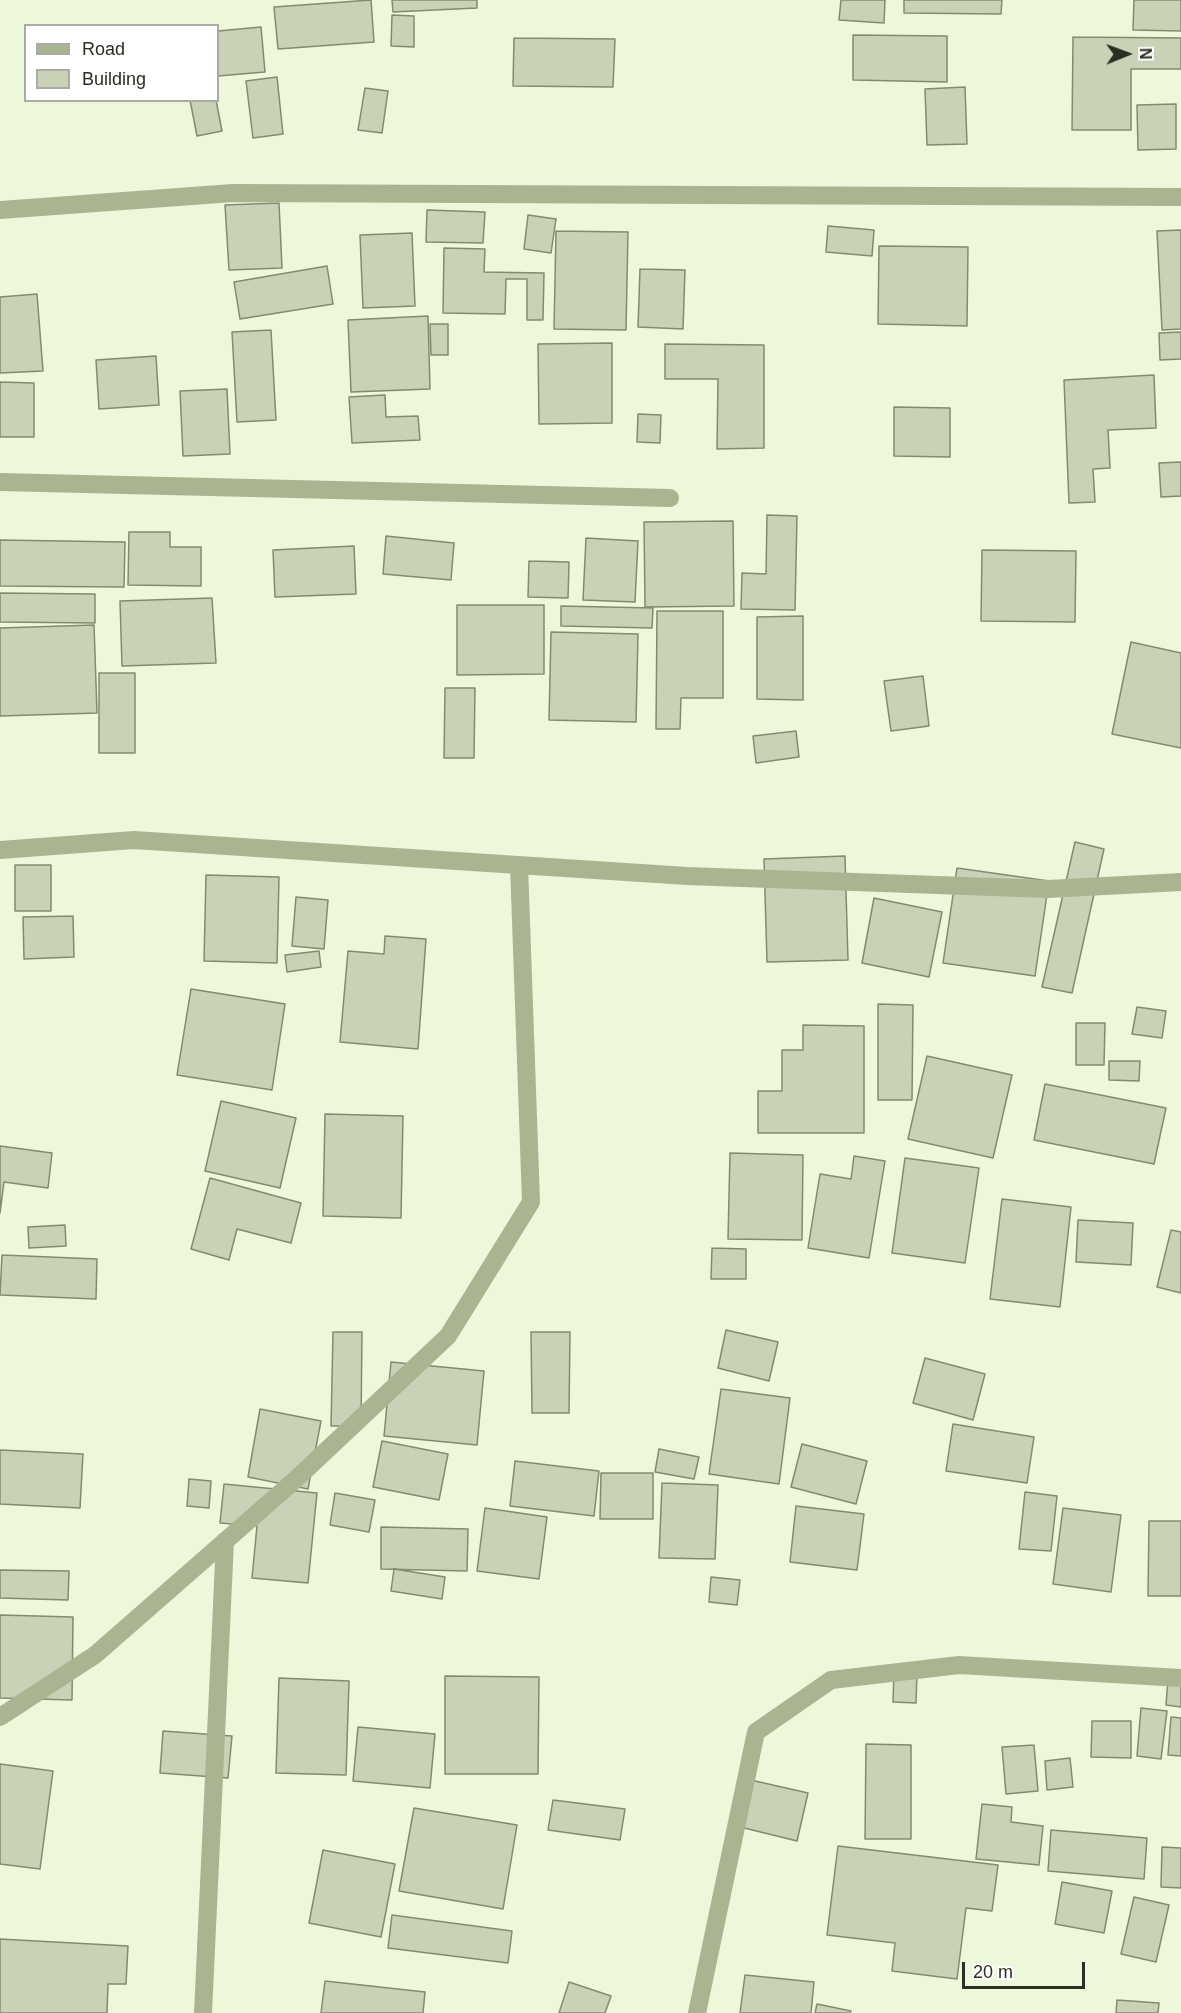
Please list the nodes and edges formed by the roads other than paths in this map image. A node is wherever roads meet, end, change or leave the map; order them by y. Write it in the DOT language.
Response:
graph roads {
  1 [pos="1181,197"];
  2 [pos="0,210"];
  3 [pos="0,482"];
  4 [pos="670,498"];
  5 [pos="0,850"];
  6 [pos="519,865"];
  7 [pos="1181,882"];
  8 [pos="225,1541"];
  9 [pos="1181,1678"];
  10 [pos="0,1717"];
  11 [pos="203,2013"];
  12 [pos="697,2013"];
  1 -- 2 [label="street"];
  3 -- 4 [label="street"];
  5 -- 6 [label="street"];
  6 -- 7 [label="street"];
  6 -- 8 [label="street"];
  8 -- 10 [label="street"];
  8 -- 11 [label="street"];
  9 -- 12 [label="street"];
}
